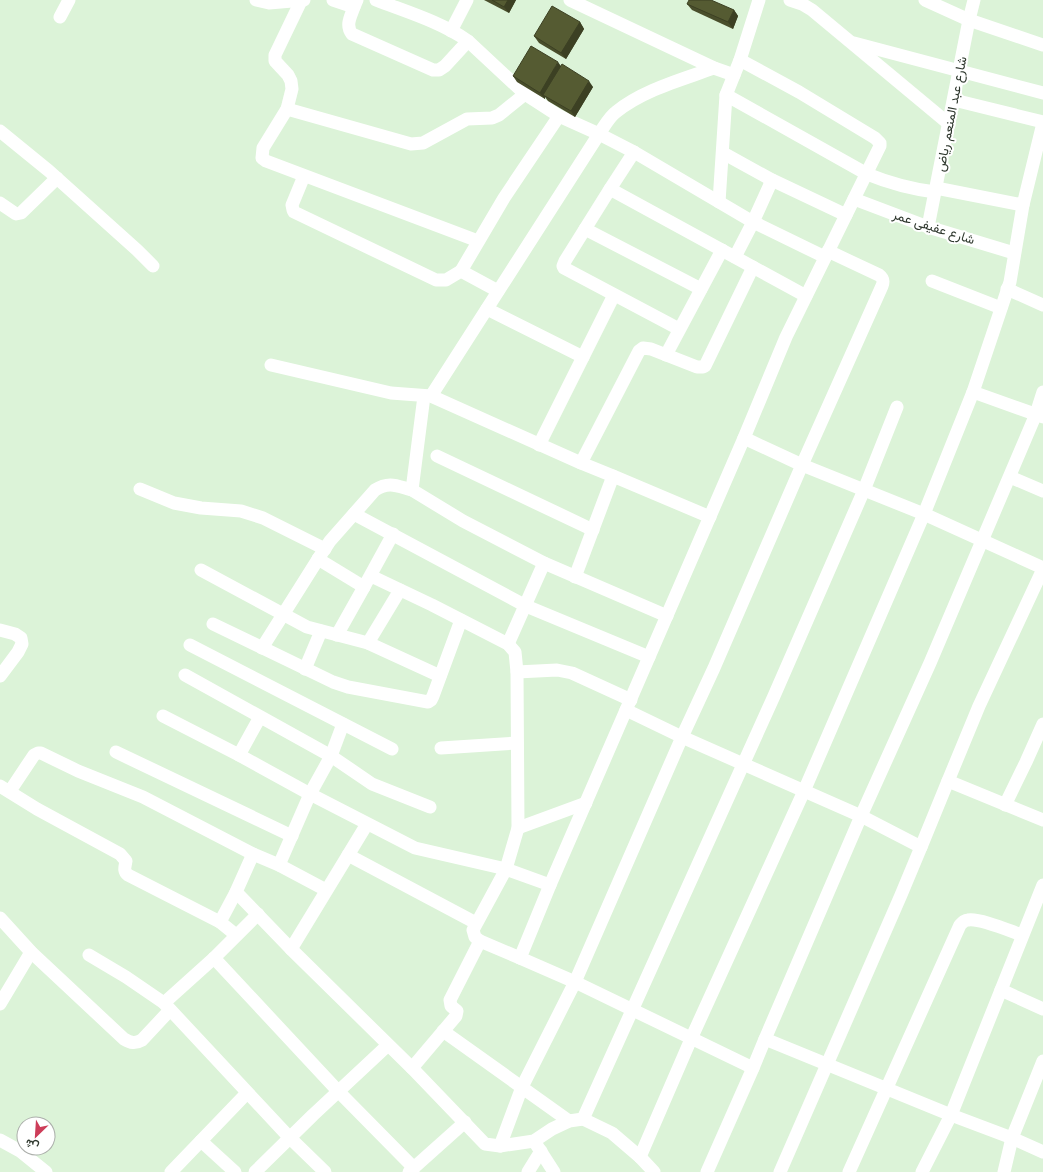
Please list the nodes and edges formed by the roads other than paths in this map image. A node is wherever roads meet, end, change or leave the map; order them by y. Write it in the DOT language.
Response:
graph roads {
  1 [pos="69,0"];
  2 [pos="256,0"];
  3 [pos="302,0"];
  4 [pos="333,0"];
  5 [pos="376,0"];
  6 [pos="467,0"];
  7 [pos="570,0"];
  8 [pos="759,0"];
  9 [pos="790,0"];
  10 [pos="925,0"];
  11 [pos="974,0"];
  12 [pos="355,3"];
  13 [pos="60,18"];
  14 [pos="969,20"];
  15 [pos="451,31"];
  16 [pos="468,41"];
  17 [pos="850,42"];
  18 [pos="1043,45"];
  19 [pos="740,60"];
  20 [pos="714,68"];
  21 [pos="960,71"];
  22 [pos="734,75"];
  23 [pos="1043,93"];
  24 [pos="525,94"];
  25 [pos="726,95"];
  26 [pos="954,100"];
  27 [pos="287,110"];
  28 [pos="559,116"];
  29 [pos="1043,122"];
  30 [pos="949,124"];
  31 [pos="0,131"];
  32 [pos="599,134"];
  33 [pos="634,152"];
  34 [pos="723,153"];
  35 [pos="867,174"];
  36 [pos="304,176"];
  37 [pos="58,178"];
  38 [pos="772,180"];
  39 [pos="610,189"];
  40 [pos="936,190"];
  41 [pos="854,200"];
  42 [pos="719,202"];
  43 [pos="0,203"];
  44 [pos="1023,205"];
  45 [pos="846,215"];
  46 [pos="754,222"];
  47 [pos="928,227"];
  48 [pos="585,229"];
  49 [pos="478,241"];
  50 [pos="722,250"];
  51 [pos="1014,252"];
  52 [pos="827,254"];
  53 [pos="735,257"];
  54 [pos="153,266"];
  55 [pos="753,267"];
  56 [pos="461,271"];
  57 [pos="932,282"];
  58 [pos="701,289"];
  59 [pos="1007,289"];
  60 [pos="498,291"];
  61 [pos="614,295"];
  62 [pos="806,296"];
  63 [pos="1043,305"];
  64 [pos="1001,308"];
  65 [pos="486,309"];
  66 [pos="679,329"];
  67 [pos="666,355"];
  68 [pos="583,357"];
  69 [pos="271,365"];
  70 [pos="973,392"];
  71 [pos="1043,392"];
  72 [pos="428,396"];
  73 [pos="897,407"];
  74 [pos="1040,415"];
  75 [pos="744,438"];
  76 [pos="539,445"];
  77 [pos="437,456"];
  78 [pos="581,464"];
  79 [pos="802,465"];
  80 [pos="613,476"];
  81 [pos="1010,476"];
  82 [pos="140,489"];
  83 [pos="412,490"];
  84 [pos="864,490"];
  85 [pos="1043,491"];
  86 [pos="354,514"];
  87 [pos="924,514"];
  88 [pos="710,517"];
  89 [pos="593,530"];
  90 [pos="393,534"];
  91 [pos="983,540"];
  92 [pos="321,554"];
  93 [pos="544,563"];
  94 [pos="1043,569"];
  95 [pos="201,570"];
  96 [pos="575,577"];
  97 [pos="367,582"];
  98 [pos="400,590"];
  99 [pos="526,606"];
  100 [pos="284,614"];
  101 [pos="667,616"];
  102 [pos="461,620"];
  103 [pos="213,624"];
  104 [pos="0,630"];
  105 [pos="321,631"];
  106 [pos="337,635"];
  107 [pos="368,644"];
  108 [pos="508,644"];
  109 [pos="190,645"];
  110 [pos="262,648"];
  111 [pos="649,657"];
  112 [pos="305,669"];
  113 [pos="517,672"];
  114 [pos="0,676"];
  115 [pos="185,676"];
  116 [pos="440,676"];
  117 [pos="628,705"];
  118 [pos="163,716"];
  119 [pos="260,717"];
  120 [pos="343,724"];
  121 [pos="1043,724"];
  122 [pos="682,737"];
  123 [pos="517,743"];
  124 [pos="441,748"];
  125 [pos="392,749"];
  126 [pos="116,752"];
  127 [pos="239,755"];
  128 [pos="331,756"];
  129 [pos="744,764"];
  130 [pos="948,781"];
  131 [pos="5,789"];
  132 [pos="804,791"];
  133 [pos="310,794"];
  134 [pos="586,803"];
  135 [pos="1004,805"];
  136 [pos="430,807"];
  137 [pos="861,816"];
  138 [pos="1043,820"];
  139 [pos="367,824"];
  140 [pos="518,828"];
  141 [pos="292,836"];
  142 [pos="921,847"];
  143 [pos="253,854"];
  144 [pos="348,855"];
  145 [pos="279,865"];
  146 [pos="506,869"];
  147 [pos="550,885"];
  148 [pos="1043,885"];
  149 [pos="326,890"];
  150 [pos="236,892"];
  151 [pos="258,914"];
  152 [pos="0,918"];
  153 [pos="220,922"];
  154 [pos="476,923"];
  155 [pos="236,934"];
  156 [pos="1022,935"];
  157 [pos="480,941"];
  158 [pos="291,949"];
  159 [pos="32,952"];
  160 [pos="89,955"];
  161 [pos="214,958"];
  162 [pos="520,958"];
  163 [pos="575,982"];
  164 [pos="1000,990"];
  165 [pos="0,1004"];
  166 [pos="167,1006"];
  167 [pos="1043,1009"];
  168 [pos="632,1010"];
  169 [pos="443,1031"];
  170 [pos="691,1039"];
  171 [pos="766,1039"];
  172 [pos="388,1045"];
  173 [pos="1043,1061"];
  174 [pos="827,1063"];
  175 [pos="412,1068"];
  176 [pos="753,1068"];
  177 [pos="522,1087"];
  178 [pos="886,1088"];
  179 [pos="338,1091"];
  180 [pos="247,1093"];
  181 [pos="951,1115"];
  182 [pos="582,1119"];
  183 [pos="569,1121"];
  184 [pos="465,1122"];
  185 [pos="290,1137"];
  186 [pos="1012,1138"];
  187 [pos="0,1140"];
  188 [pos="201,1141"];
  189 [pos="500,1146"];
  190 [pos="537,1146"];
  191 [pos="1043,1152"];
  192 [pos="640,1156"];
  193 [pos="412,1170"];
  194 [pos="46,1172"];
  195 [pos="171,1172"];
  196 [pos="235,1172"];
  197 [pos="255,1172"];
  198 [pos="325,1172"];
  199 [pos="528,1172"];
  200 [pos="554,1172"];
  201 [pos="654,1172"];
  202 [pos="707,1172"];
  203 [pos="780,1172"];
  204 [pos="849,1172"];
  205 [pos="922,1172"];
  206 [pos="1004,1172"];
  1 -- 13 [label="street"];
  2 -- 3 [label="street"];
  3 -- 27 [label="street"];
  4 -- 12 [label="street"];
  5 -- 15 [label="street"];
  6 -- 15 [label="street"];
  7 -- 20 [label="street"];
  8 -- 19 [label="street"];
  9 -- 17 [label="street"];
  10 -- 14 [label="street"];
  11 -- 14 [label="street, شارع عبد المنعم رياض"];
  12 -- 16 [label="street"];
  14 -- 18 [label="street"];
  14 -- 21 [label="street, شارع عبد المنعم رياض"];
  15 -- 16 [label="street"];
  16 -- 24 [label="street"];
  17 -- 21 [label="street"];
  17 -- 30 [label="street"];
  19 -- 22 [label="street"];
  19 -- 35 [label="street"];
  20 -- 22 [label="street"];
  20 -- 32 [label="street"];
  21 -- 23 [label="street"];
  21 -- 26 [label="street, شارع عبد المنعم رياض"];
  22 -- 25 [label="street"];
  24 -- 27 [label="street"];
  24 -- 28 [label="street"];
  25 -- 34 [label="street"];
  25 -- 35 [label="street"];
  26 -- 29 [label="street"];
  26 -- 30 [label="street, شارع عبد المنعم رياض"];
  27 -- 36 [label="street"];
  28 -- 32 [label="street"];
  28 -- 49 [label="street"];
  29 -- 44 [label="street"];
  30 -- 40 [label="street, شارع عبد المنعم رياض"];
  31 -- 37 [label="street"];
  32 -- 33 [label="street"];
  32 -- 60 [label="street"];
  33 -- 39 [label="street"];
  33 -- 42 [label="street"];
  34 -- 38 [label="street"];
  34 -- 42 [label="street"];
  35 -- 40 [label="street"];
  35 -- 41 [label="street"];
  36 -- 49 [label="street"];
  36 -- 56 [label="street"];
  37 -- 43 [label="street"];
  37 -- 54 [label="street"];
  38 -- 45 [label="street"];
  38 -- 46 [label="street"];
  39 -- 48 [label="street"];
  39 -- 50 [label="street"];
  40 -- 44 [label="street"];
  40 -- 47 [label="street, شارع عبد المنعم رياض"];
  41 -- 45 [label="street"];
  41 -- 47 [label="street, شارع عفيفى عمر"];
  42 -- 46 [label="street"];
  44 -- 51 [label="street"];
  45 -- 52 [label="street"];
  46 -- 52 [label="street"];
  46 -- 53 [label="street"];
  47 -- 51 [label="street, شارع عفيفى عمر"];
  48 -- 58 [label="street"];
  48 -- 61 [label="street"];
  49 -- 56 [label="street"];
  50 -- 53 [label="street"];
  50 -- 58 [label="street"];
  51 -- 59 [label="street"];
  52 -- 62 [label="street"];
  52 -- 79 [label="street"];
  53 -- 55 [label="street"];
  55 -- 62 [label="street"];
  55 -- 67 [label="street"];
  56 -- 60 [label="street"];
  57 -- 64 [label="street"];
  58 -- 66 [label="street"];
  59 -- 63 [label="street"];
  59 -- 64 [label="street"];
  60 -- 65 [label="street"];
  61 -- 66 [label="street"];
  61 -- 68 [label="street"];
  62 -- 75 [label="street"];
  64 -- 70 [label="street"];
  65 -- 68 [label="street"];
  65 -- 72 [label="street"];
  66 -- 67 [label="street"];
  67 -- 78 [label="street"];
  68 -- 76 [label="street"];
  69 -- 72 [label="street"];
  70 -- 74 [label="street"];
  70 -- 87 [label="street"];
  71 -- 74 [label="street"];
  72 -- 76 [label="street"];
  72 -- 83 [label="street"];
  73 -- 84 [label="street"];
  74 -- 81 [label="street"];
  75 -- 79 [label="street"];
  75 -- 88 [label="street"];
  76 -- 78 [label="street"];
  77 -- 89 [label="street"];
  78 -- 80 [label="street"];
  79 -- 84 [label="street"];
  79 -- 122 [label="street"];
  80 -- 88 [label="street"];
  80 -- 89 [label="street"];
  81 -- 85 [label="street"];
  81 -- 91 [label="street"];
  82 -- 92 [label="street"];
  83 -- 86 [label="street"];
  83 -- 93 [label="street"];
  84 -- 87 [label="street"];
  84 -- 129 [label="street"];
  86 -- 90 [label="street"];
  86 -- 92 [label="street"];
  87 -- 91 [label="street"];
  87 -- 132 [label="street"];
  88 -- 101 [label="street"];
  89 -- 96 [label="street"];
  90 -- 97 [label="street"];
  90 -- 99 [label="street"];
  91 -- 94 [label="street"];
  91 -- 137 [label="street"];
  92 -- 97 [label="street"];
  92 -- 100 [label="street"];
  93 -- 96 [label="street"];
  93 -- 99 [label="street"];
  94 -- 130 [label="street"];
  95 -- 100 [label="street"];
  96 -- 101 [label="street"];
  97 -- 98 [label="street"];
  97 -- 106 [label="street"];
  98 -- 102 [label="street"];
  98 -- 107 [label="street"];
  99 -- 108 [label="street"];
  99 -- 111 [label="street"];
  100 -- 105 [label="street"];
  100 -- 110 [label="street"];
  101 -- 111 [label="street"];
  102 -- 108 [label="street"];
  102 -- 116 [label="street"];
  103 -- 110 [label="street"];
  104 -- 114 [label="street"];
  105 -- 106 [label="street"];
  105 -- 112 [label="street"];
  106 -- 107 [label="street"];
  107 -- 116 [label="street"];
  108 -- 113 [label="street"];
  109 -- 120 [label="street"];
  110 -- 112 [label="street"];
  111 -- 117 [label="street"];
  112 -- 116 [label="street"];
  113 -- 117 [label="street"];
  113 -- 123 [label="street"];
  115 -- 119 [label="street"];
  117 -- 122 [label="street"];
  117 -- 134 [label="street"];
  118 -- 127 [label="street"];
  119 -- 127 [label="street"];
  119 -- 128 [label="street"];
  120 -- 125 [label="street"];
  120 -- 128 [label="street"];
  121 -- 135 [label="street"];
  122 -- 129 [label="street"];
  122 -- 163 [label="street"];
  123 -- 124 [label="street"];
  123 -- 140 [label="street"];
  126 -- 141 [label="street"];
  127 -- 133 [label="street"];
  128 -- 133 [label="street"];
  128 -- 136 [label="street"];
  129 -- 132 [label="street"];
  129 -- 168 [label="street"];
  130 -- 135 [label="street"];
  130 -- 142 [label="street"];
  131 -- 143 [label="street"];
  131 -- 153 [label="street"];
  132 -- 137 [label="street"];
  132 -- 170 [label="street"];
  133 -- 139 [label="street"];
  133 -- 141 [label="street"];
  134 -- 140 [label="street"];
  134 -- 147 [label="street"];
  135 -- 138 [label="street"];
  137 -- 142 [label="street"];
  137 -- 171 [label="street"];
  139 -- 144 [label="street"];
  139 -- 146 [label="street"];
  140 -- 146 [label="street"];
  141 -- 145 [label="street"];
  142 -- 174 [label="street"];
  143 -- 145 [label="street"];
  143 -- 150 [label="street"];
  144 -- 149 [label="street"];
  144 -- 154 [label="street"];
  145 -- 149 [label="street"];
  146 -- 147 [label="street"];
  146 -- 154 [label="street"];
  147 -- 162 [label="street"];
  148 -- 156 [label="street"];
  149 -- 158 [label="street"];
  150 -- 151 [label="street"];
  150 -- 153 [label="street"];
  151 -- 155 [label="street"];
  151 -- 158 [label="street"];
  152 -- 159 [label="street"];
  153 -- 155 [label="street"];
  154 -- 157 [label="street"];
  155 -- 161 [label="street"];
  156 -- 164 [label="street"];
  156 -- 178 [label="street"];
  157 -- 162 [label="street"];
  157 -- 169 [label="street"];
  158 -- 172 [label="street"];
  159 -- 165 [label="street"];
  159 -- 166 [label="street"];
  160 -- 166 [label="street"];
  161 -- 166 [label="street"];
  161 -- 179 [label="street"];
  162 -- 163 [label="street"];
  163 -- 168 [label="street"];
  163 -- 177 [label="street"];
  164 -- 167 [label="street"];
  164 -- 181 [label="street"];
  166 -- 180 [label="street"];
  168 -- 170 [label="street"];
  168 -- 182 [label="street"];
  169 -- 175 [label="street"];
  169 -- 177 [label="street"];
  170 -- 176 [label="street"];
  170 -- 192 [label="street"];
  171 -- 174 [label="street"];
  171 -- 176 [label="street"];
  172 -- 175 [label="street"];
  172 -- 179 [label="street"];
  173 -- 186 [label="street"];
  174 -- 178 [label="street"];
  174 -- 203 [label="street"];
  175 -- 184 [label="street"];
  176 -- 202 [label="street"];
  177 -- 183 [label="street"];
  177 -- 189 [label="street"];
  178 -- 181 [label="street"];
  178 -- 204 [label="street"];
  179 -- 185 [label="street"];
  179 -- 193 [label="street"];
  180 -- 185 [label="street"];
  180 -- 188 [label="street"];
  181 -- 186 [label="street"];
  181 -- 205 [label="street"];
  182 -- 183 [label="street"];
  182 -- 192 [label="street"];
  183 -- 190 [label="street"];
  184 -- 189 [label="street"];
  184 -- 193 [label="street"];
  185 -- 197 [label="street"];
  185 -- 198 [label="street"];
  186 -- 191 [label="street"];
  186 -- 206 [label="street"];
  187 -- 194 [label="street"];
  188 -- 195 [label="street"];
  188 -- 196 [label="street"];
  189 -- 190 [label="street"];
  190 -- 199 [label="street"];
  190 -- 200 [label="street"];
  192 -- 201 [label="street"];
}
